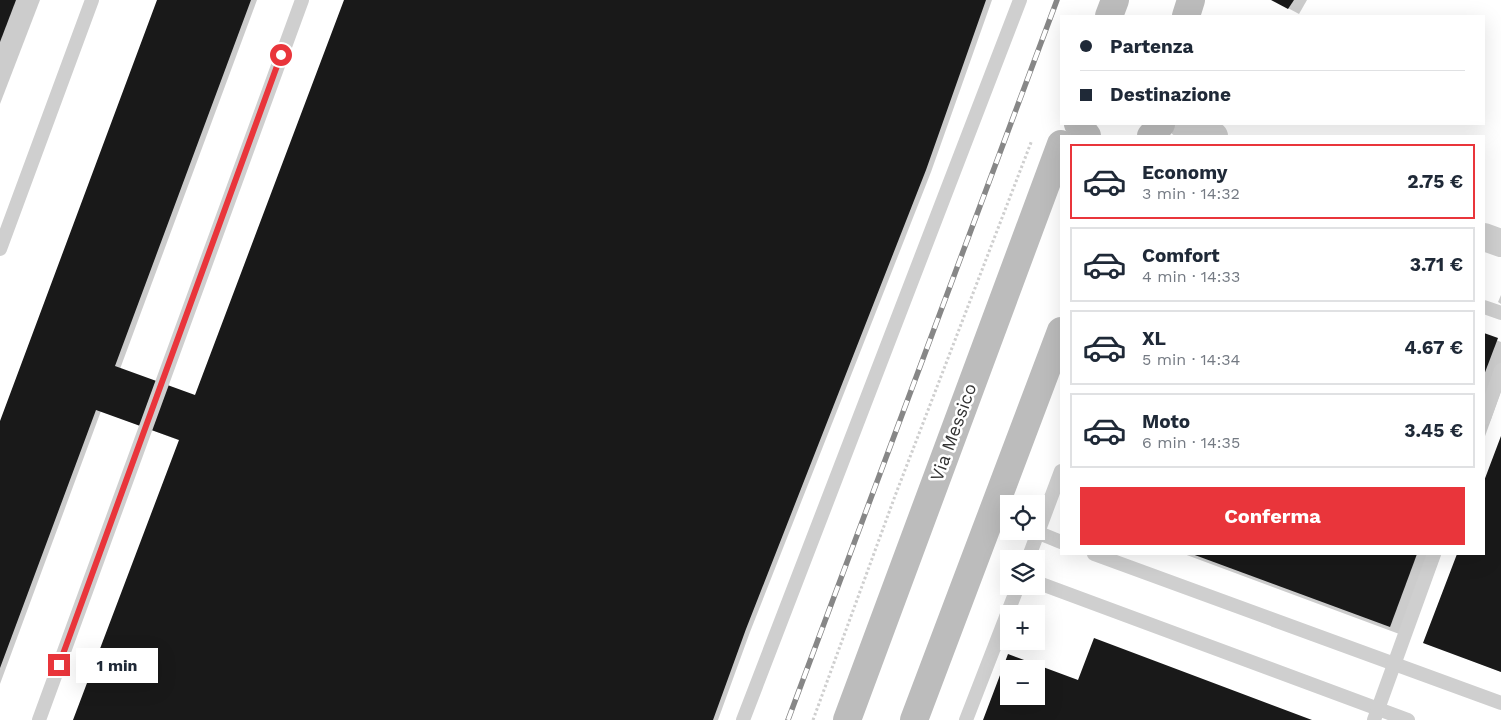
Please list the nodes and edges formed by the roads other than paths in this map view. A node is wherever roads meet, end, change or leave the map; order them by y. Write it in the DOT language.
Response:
graph roads {
  1 [pos="92,0"];
  2 [pos="302,0"];
  3 [pos="1020,0"];
  4 [pos="1116,0"];
  5 [pos="1191,0"];
  6 [pos="1109,15"];
  7 [pos="1186,15"];
  8 [pos="1159,125"];
  9 [pos="1185,125"];
  10 [pos="1151,135"];
  11 [pos="1211,135"];
  12 [pos="1060,147"];
  13 [pos="1485,237"];
  14 [pos="1501,243"];
  15 [pos="0,249"];
  16 [pos="1485,307"];
  17 [pos="1501,313"];
  18 [pos="1060,334"];
  19 [pos="1501,370"];
  20 [pos="1485,415"];
  21 [pos="1060,474"];
  22 [pos="1045,516"];
  23 [pos="1045,535"];
  24 [pos="1060,542"];
  25 [pos="1097,555"];
  26 [pos="1434,555"];
  27 [pos="1045,585"];
  28 [pos="1015,595"];
  29 [pos="1395,663"];
  30 [pos="1501,703"];
  31 [pos="1376,714"];
  32 [pos="38,720"];
  33 [pos="743,720"];
  34 [pos="846,720"];
  35 [pos="914,720"];
  36 [pos="966,720"];
  37 [pos="1408,720"];
  1 -- 15 [label="lane"];
  2 -- 32 [label="lane"];
  3 -- 33 [label="lane"];
  4 -- 6 [label="street"];
  5 -- 7 [label="street"];
  8 -- 10 [label="street"];
  9 -- 11 [label="street"];
  12 -- 34 [label="street, Via Messico"];
  13 -- 14 [label="street"];
  16 -- 17 [label="lane"];
  18 -- 35 [label="street"];
  19 -- 20 [label="lane"];
  21 -- 22 [label="lane"];
  23 -- 24 [label="lane"];
  25 -- 29 [label="lane"];
  26 -- 29 [label="lane"];
  27 -- 31 [label="lane"];
  28 -- 36 [label="lane"];
  29 -- 30 [label="lane"];
  29 -- 31 [label="lane"];
  31 -- 37 [label="lane"];
}
